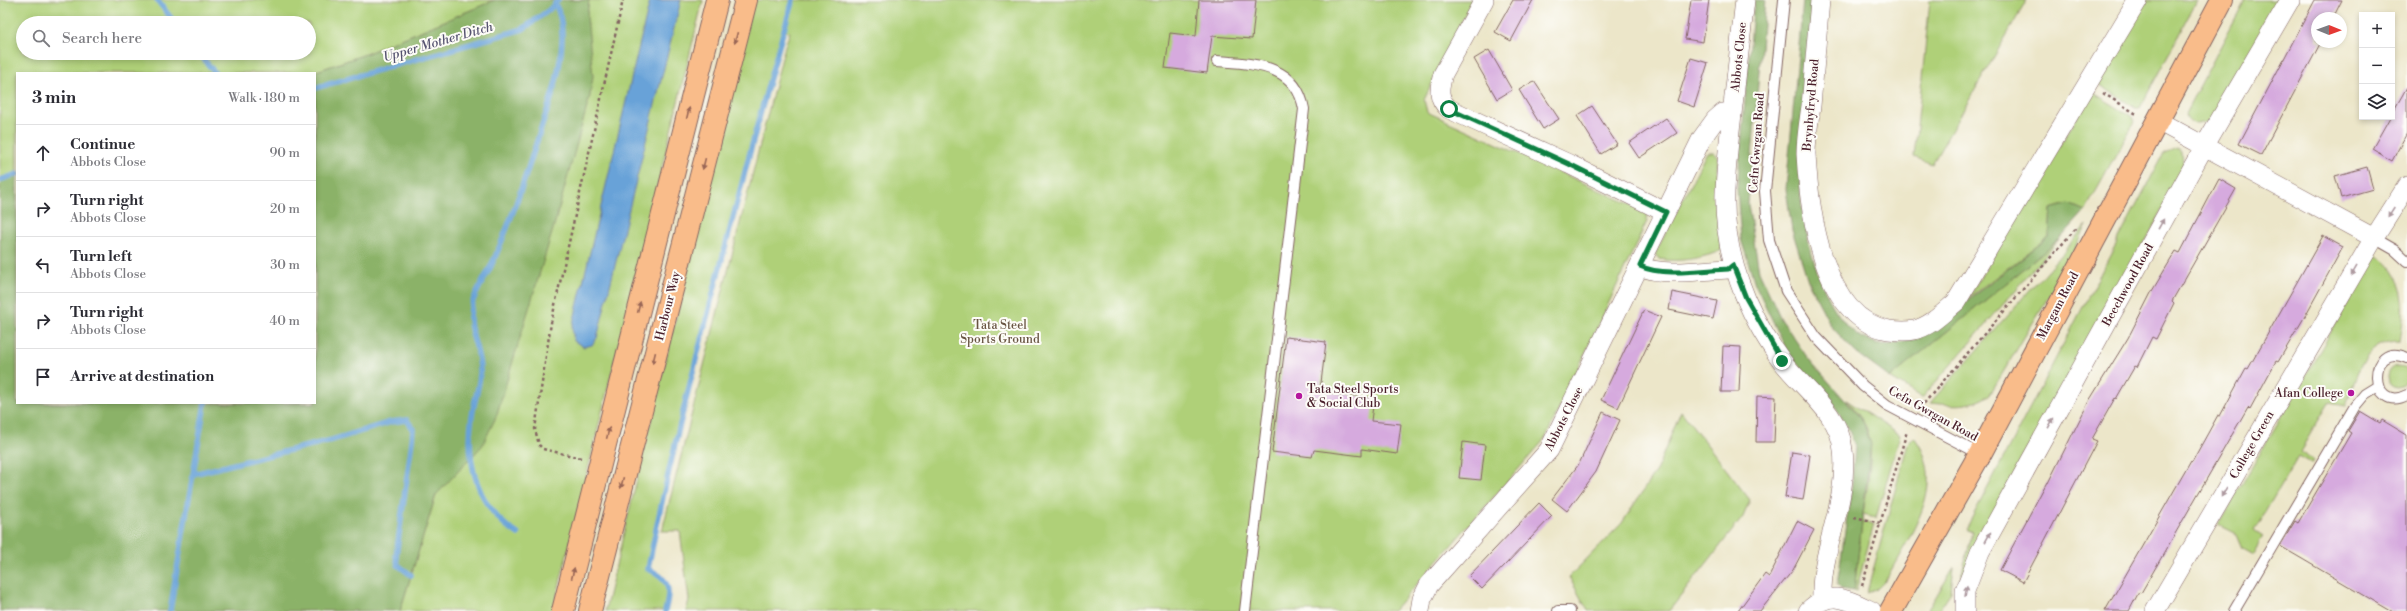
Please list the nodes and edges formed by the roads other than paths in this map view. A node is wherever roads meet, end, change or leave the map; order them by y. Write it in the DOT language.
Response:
graph roads {
  1 [pos="717,0"];
  2 [pos="746,0"];
  3 [pos="1484,0"];
  4 [pos="1745,0"];
  5 [pos="1784,0"];
  6 [pos="1820,0"];
  7 [pos="2138,0"];
  8 [pos="2222,0"];
  9 [pos="2290,0"];
  10 [pos="1217,61"];
  11 [pos="1732,114"];
  12 [pos="2157,123"];
  13 [pos="2205,145"];
  14 [pos="2407,186"];
  15 [pos="1666,212"];
  16 [pos="2374,238"];
  17 [pos="2407,261"];
  18 [pos="1733,265"];
  19 [pos="1640,266"];
  20 [pos="2407,358"];
  21 [pos="2378,386"];
  22 [pos="2407,395"];
  23 [pos="1980,454"];
  24 [pos="1815,605"];
  25 [pos="1864,607"];
  26 [pos="563,611"];
  27 [pos="590,611"];
  28 [pos="1245,611"];
  29 [pos="1420,611"];
  30 [pos="1558,611"];
  31 [pos="1570,611"];
  32 [pos="1891,611"];
  33 [pos="1965,611"];
  34 [pos="2155,611"];
  35 [pos="2234,611"];
  26 -- 1 [label="main road, one-way"];
  2 -- 27 [label="main road, Harbour Way, one-way"];
  3 -- 15 [label="street"];
  4 -- 11 [label="street, Abbots Close"];
  5 -- 23 [label="lane, Cefn Gwrgan Road"];
  6 -- 7 [label="street, Brynhyfryd Road"];
  8 -- 12 [label="main road, Margam Road"];
  9 -- 13 [label="street, Beechwood Road"];
  10 -- 28 [label="lane"];
  11 -- 15 [label="street, Abbots Close"];
  11 -- 18 [label="street, Abbots Close"];
  12 -- 13 [label="street"];
  12 -- 23 [label="main road, Margam Road"];
  13 -- 16 [label="street"];
  33 -- 13 [label="street, Beechwood Road, one-way"];
  14 -- 16 [label="street, College Green, one-way"];
  15 -- 19 [label="street, Abbots Close"];
  16 -- 17 [label="lane"];
  16 -- 34 [label="street, College Green, one-way"];
  18 -- 19 [label="street"];
  18 -- 24 [label="street, Abbots Close"];
  19 -- 29 [label="street, Abbots Close"];
  20 -- 21 [label="lane"];
  21 -- 22 [label="lane"];
  21 -- 35 [label="lane"];
  23 -- 32 [label="main road, Margam Road"];
  24 -- 25 [label="street, Abbots Close"];
  30 -- 31 [label="lane"];
}
